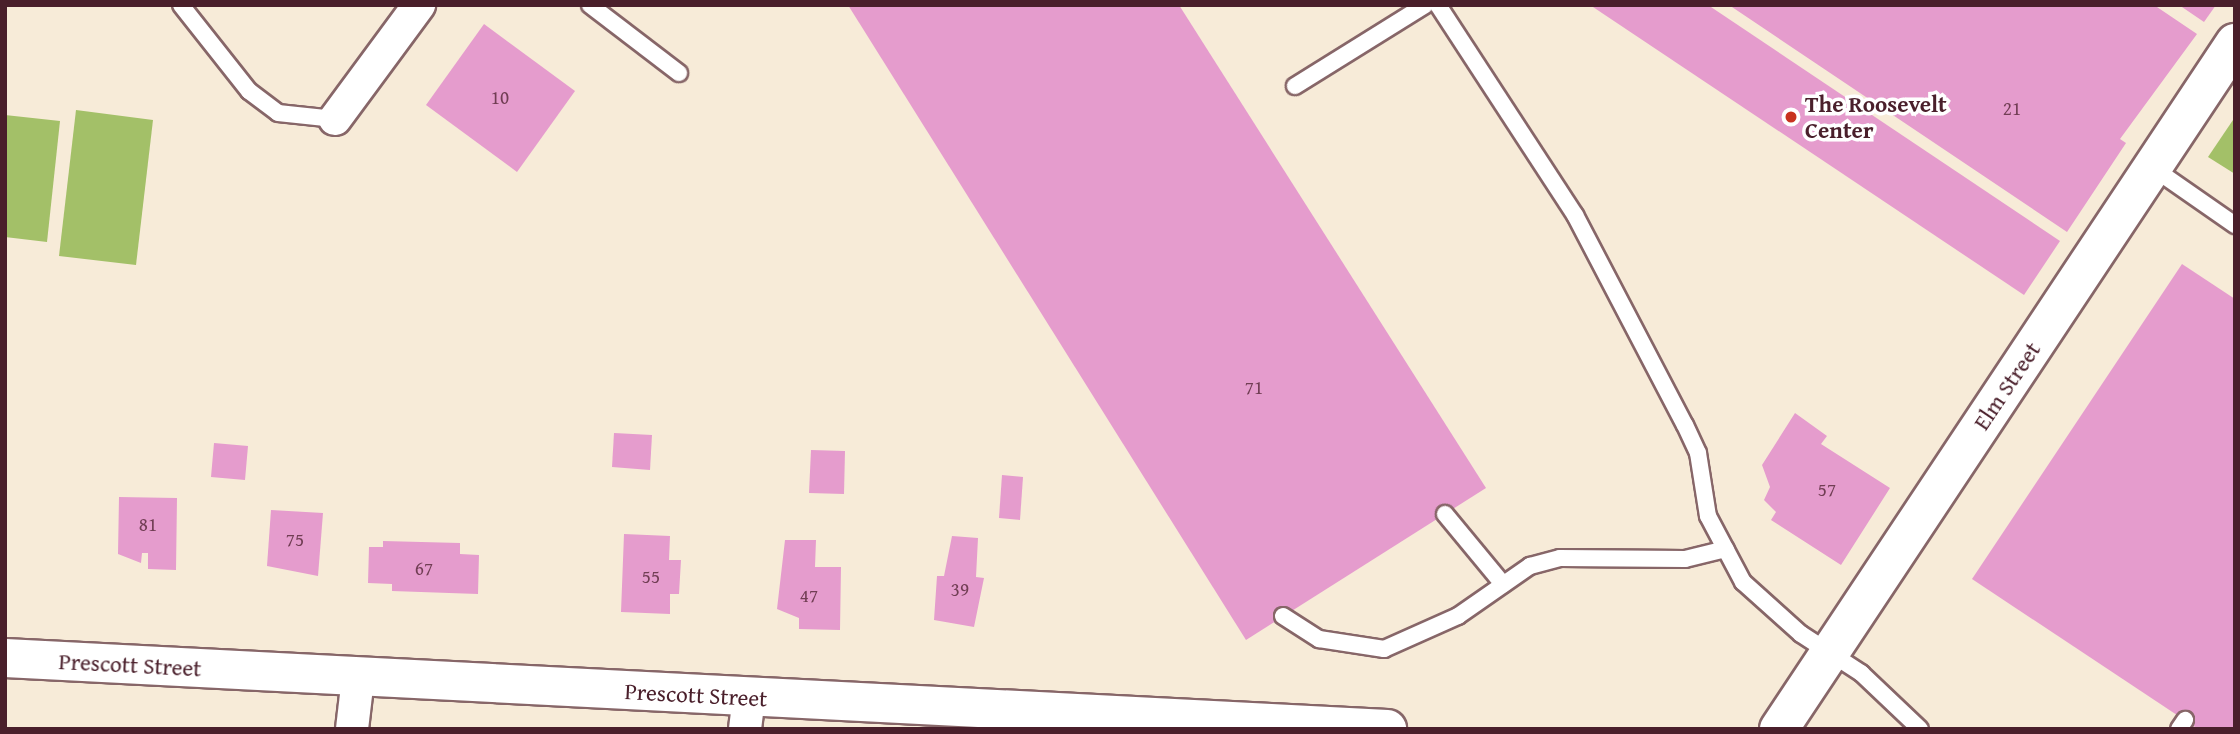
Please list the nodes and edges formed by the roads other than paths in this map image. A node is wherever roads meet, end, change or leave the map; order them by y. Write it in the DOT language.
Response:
graph roads {
  1 [pos="181,5"];
  2 [pos="419,5"];
  3 [pos="590,5"];
  4 [pos="1425,5"];
  5 [pos="1438,5"];
  6 [pos="2235,43"];
  7 [pos="679,73"];
  8 [pos="1295,86"];
  9 [pos="334,120"];
  10 [pos="2153,168"];
  11 [pos="2235,225"];
  12 [pos="1445,514"];
  13 [pos="1726,549"];
  14 [pos="1503,584"];
  15 [pos="1283,616"];
  16 [pos="1829,652"];
  17 [pos="5,658"];
  18 [pos="358,678"];
  19 [pos="747,713"];
  20 [pos="1132,723"];
  21 [pos="352,729"];
  22 [pos="1387,729"];
  23 [pos="1779,729"];
  24 [pos="1920,729"];
  1 -- 9 [label="lane"];
  2 -- 9 [label="street"];
  3 -- 7 [label="lane"];
  4 -- 8 [label="lane"];
  5 -- 13 [label="lane"];
  6 -- 10 [label="street, Elm Street"];
  10 -- 11 [label="lane"];
  10 -- 16 [label="street, Elm Street"];
  12 -- 14 [label="lane"];
  13 -- 14 [label="lane"];
  13 -- 16 [label="lane"];
  14 -- 15 [label="lane"];
  16 -- 23 [label="street, Elm Street"];
  16 -- 24 [label="lane"];
  17 -- 18 [label="street, Prescott Street"];
  18 -- 19 [label="street, Prescott Street"];
  18 -- 21 [label="street"];
  19 -- 20 [label="street, Prescott Street"];
  20 -- 22 [label="street, Prescott Street"];
}
